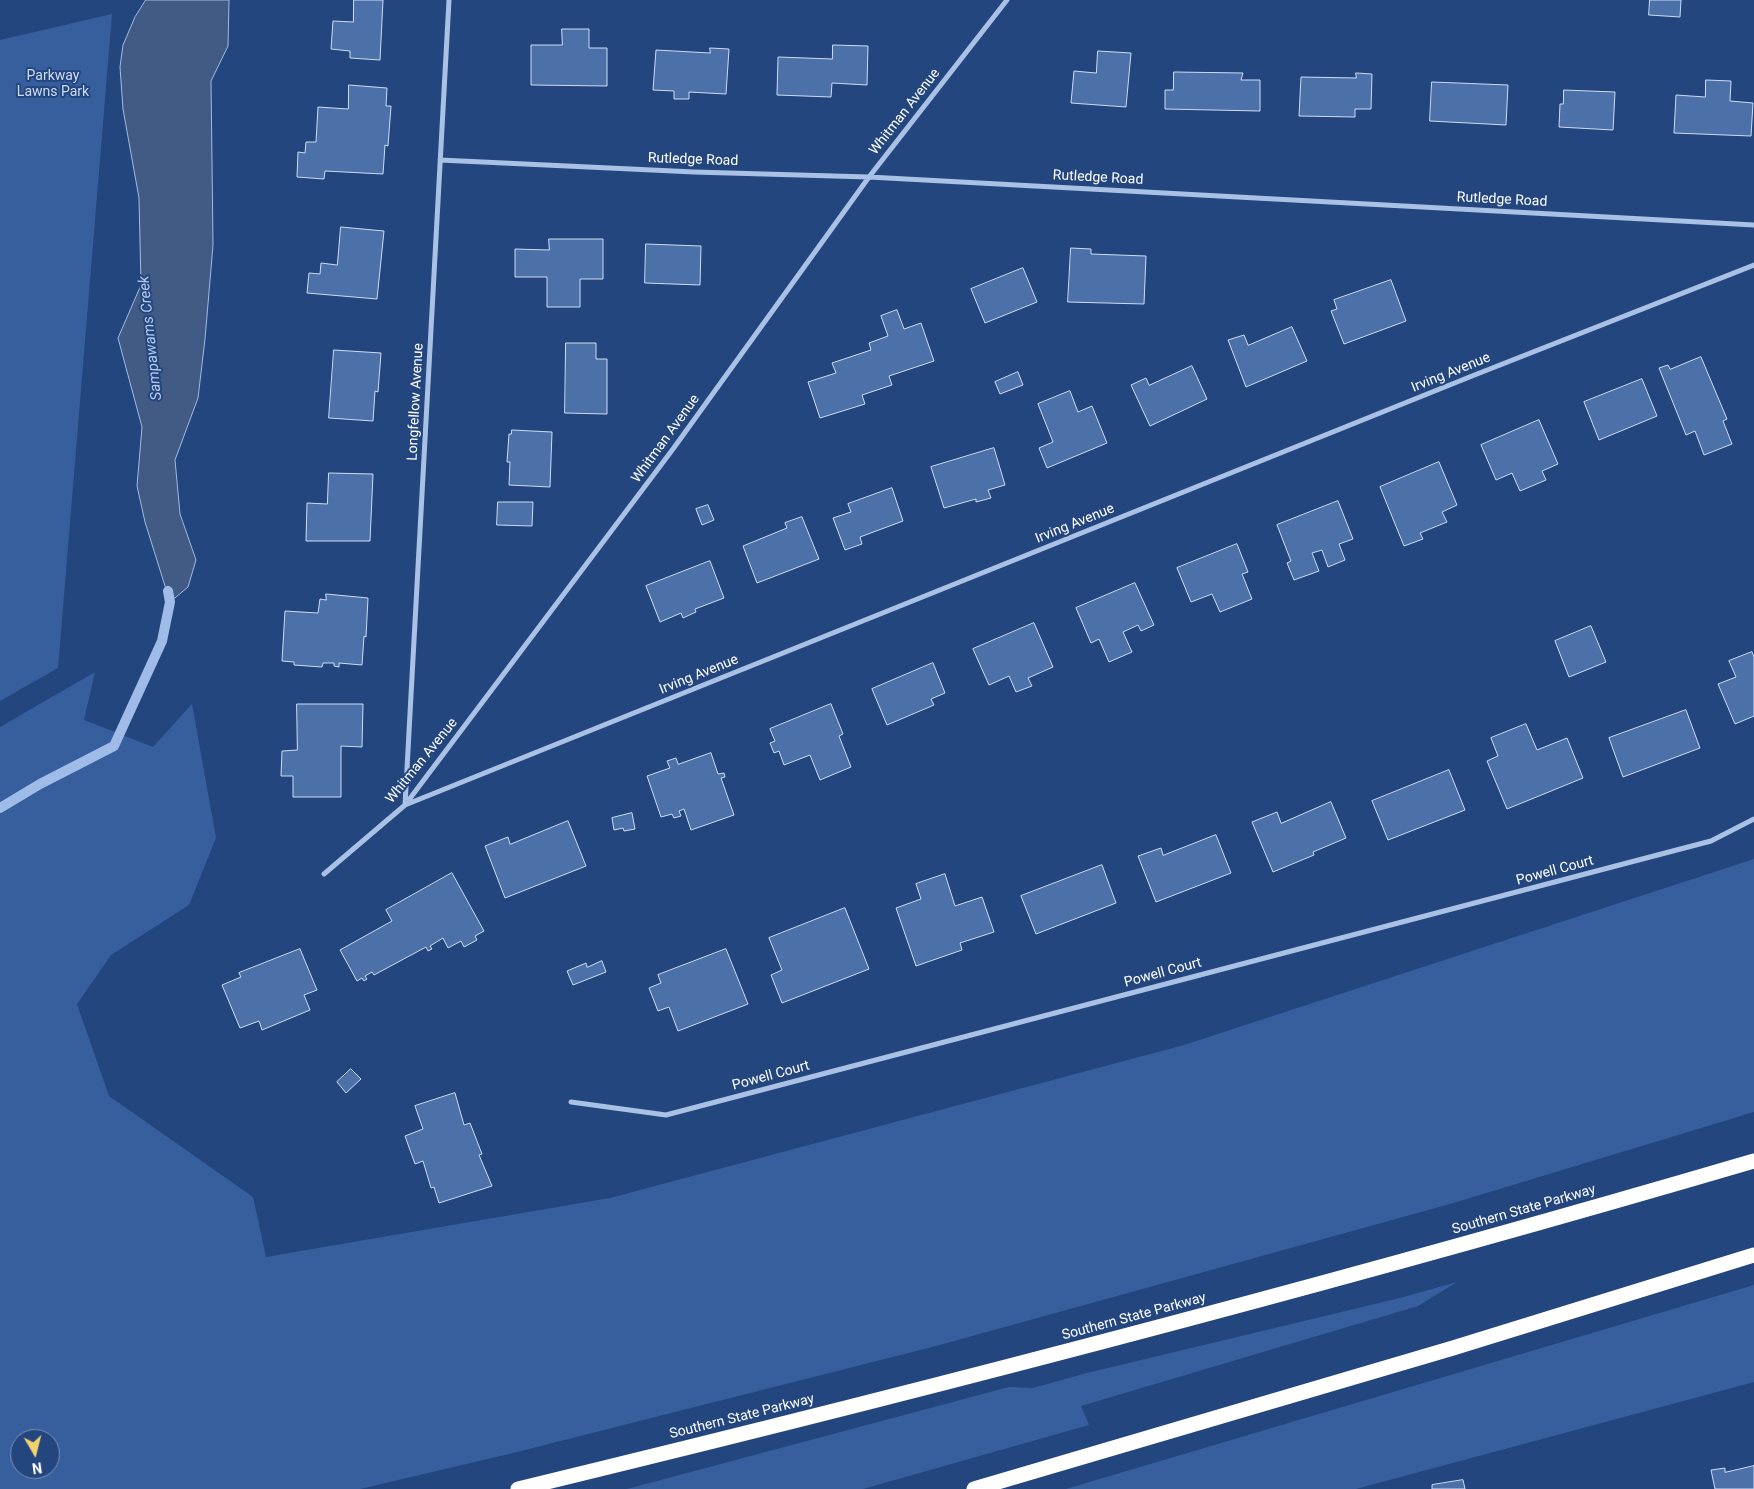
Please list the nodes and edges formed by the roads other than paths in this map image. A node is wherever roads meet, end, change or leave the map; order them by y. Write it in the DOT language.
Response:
graph roads {
  1 [pos="449,0"];
  2 [pos="1006,0"];
  3 [pos="440,160"];
  4 [pos="869,177"];
  5 [pos="1754,225"];
  6 [pos="1754,265"];
  7 [pos="405,805"];
  8 [pos="1754,819"];
  9 [pos="324,874"];
  10 [pos="571,1102"];
  11 [pos="1754,1161"];
  12 [pos="1754,1255"];
  13 [pos="518,1489"];
  14 [pos="974,1489"];
  1 -- 3 [label="street, Longfellow Avenue"];
  2 -- 4 [label="street, Whitman Avenue"];
  3 -- 4 [label="street, Rutledge Road"];
  3 -- 7 [label="street, Longfellow Avenue"];
  4 -- 5 [label="street, Rutledge Road"];
  4 -- 7 [label="street, Whitman Avenue"];
  6 -- 7 [label="street, Irving Avenue"];
  7 -- 9 [label="street, Whitman Avenue"];
  8 -- 10 [label="street, Powell Court"];
  11 -- 13 [label="highway, Southern State Parkway"];
  12 -- 14 [label="highway"];
}
